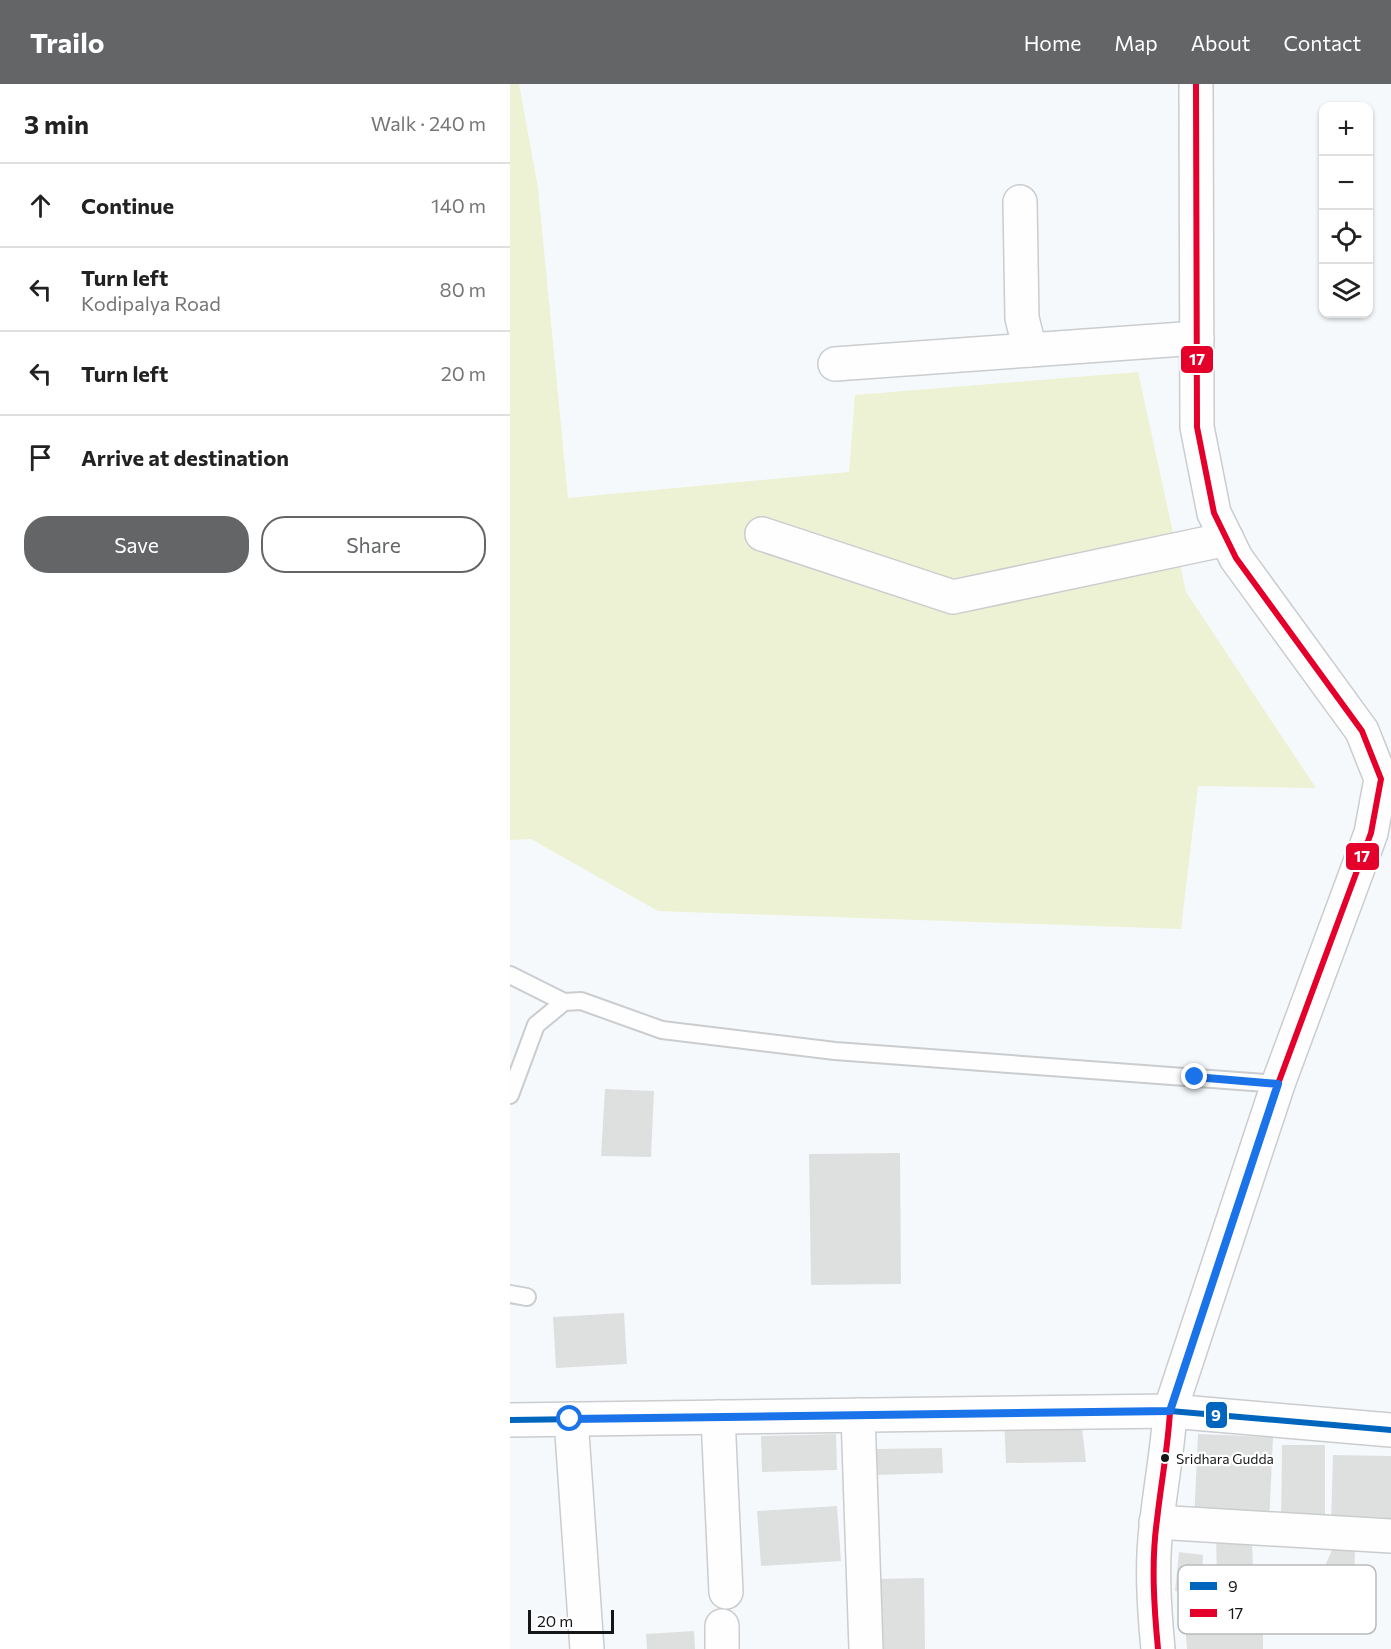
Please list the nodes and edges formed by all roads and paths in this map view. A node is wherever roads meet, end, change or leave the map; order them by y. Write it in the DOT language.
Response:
graph roads {
  1 [pos="1196,84"];
  2 [pos="1020,202"];
  3 [pos="1197,338"];
  4 [pos="1030,350"];
  5 [pos="835,364"];
  6 [pos="762,534"];
  7 [pos="1227,539"];
  8 [pos="1386,778"];
  9 [pos="510,975"];
  10 [pos="564,1002"];
  11 [pos="1278,1084"];
  12 [pos="510,1095"];
  13 [pos="1170,1411"];
  14 [pos="858,1415"];
  15 [pos="718,1417"];
  16 [pos="570,1419"];
  17 [pos="510,1420"];
  18 [pos="1391,1430"];
  19 [pos="1156,1522"];
  20 [pos="1391,1536"];
  21 [pos="726,1592"];
  22 [pos="587,1649"];
  23 [pos="866,1649"];
  24 [pos="1158,1649"];
  1 -- 3 [label="street"];
  2 -- 4 [label="street"];
  3 -- 4 [label="street"];
  3 -- 7 [label="street"];
  4 -- 5 [label="street"];
  6 -- 7 [label="street"];
  7 -- 8 [label="street"];
  8 -- 11 [label="street"];
  9 -- 10 [label="lane"];
  10 -- 11 [label="lane"];
  10 -- 12 [label="lane"];
  11 -- 13 [label="street"];
  13 -- 14 [label="street"];
  13 -- 18 [label="street"];
  13 -- 19 [label="street"];
  14 -- 15 [label="street"];
  14 -- 23 [label="street"];
  15 -- 16 [label="street"];
  15 -- 21 [label="street"];
  16 -- 17 [label="street"];
  16 -- 22 [label="street"];
  19 -- 20 [label="street"];
  19 -- 24 [label="street"];
}
